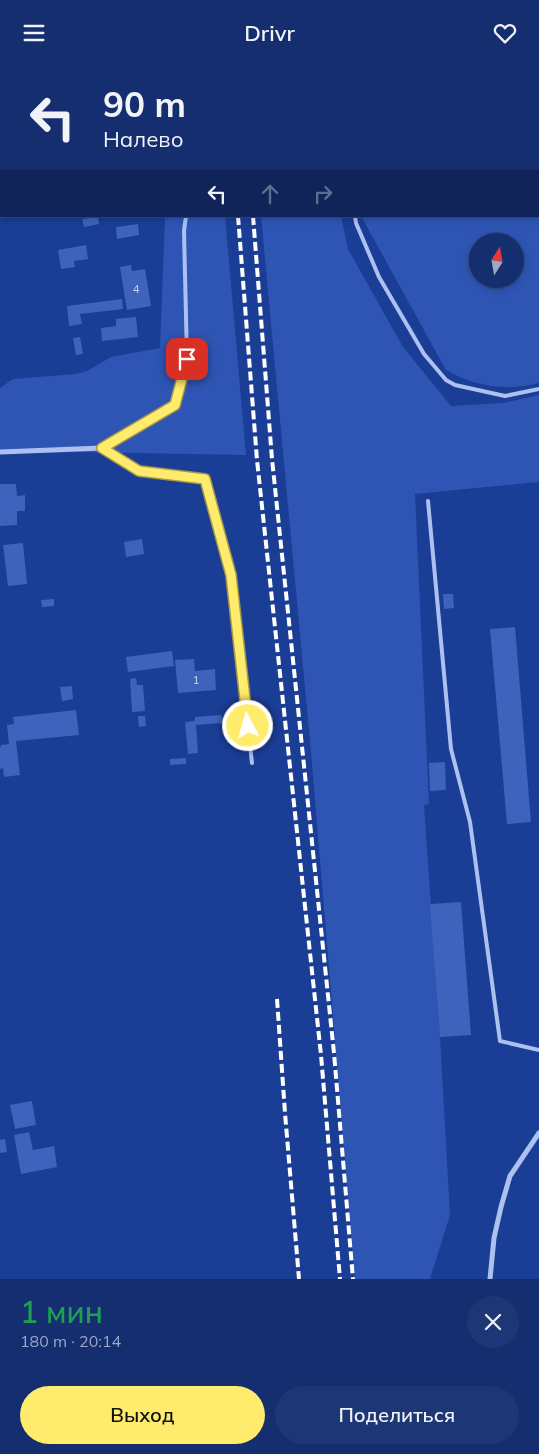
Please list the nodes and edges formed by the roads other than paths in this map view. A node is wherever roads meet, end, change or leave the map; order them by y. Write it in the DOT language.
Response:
graph roads {
  1 [pos="186,217"];
  2 [pos="356,217"];
  3 [pos="539,389"];
  4 [pos="102,448"];
  5 [pos="0,452"];
  6 [pos="428,501"];
  7 [pos="252,763"];
  8 [pos="539,1050"];
  9 [pos="539,1133"];
  10 [pos="490,1279"];
  1 -- 4 [label="lane"];
  2 -- 3 [label="lane"];
  4 -- 5 [label="street"];
  4 -- 7 [label="lane"];
  6 -- 8 [label="lane"];
  9 -- 10 [label="street"];
}
